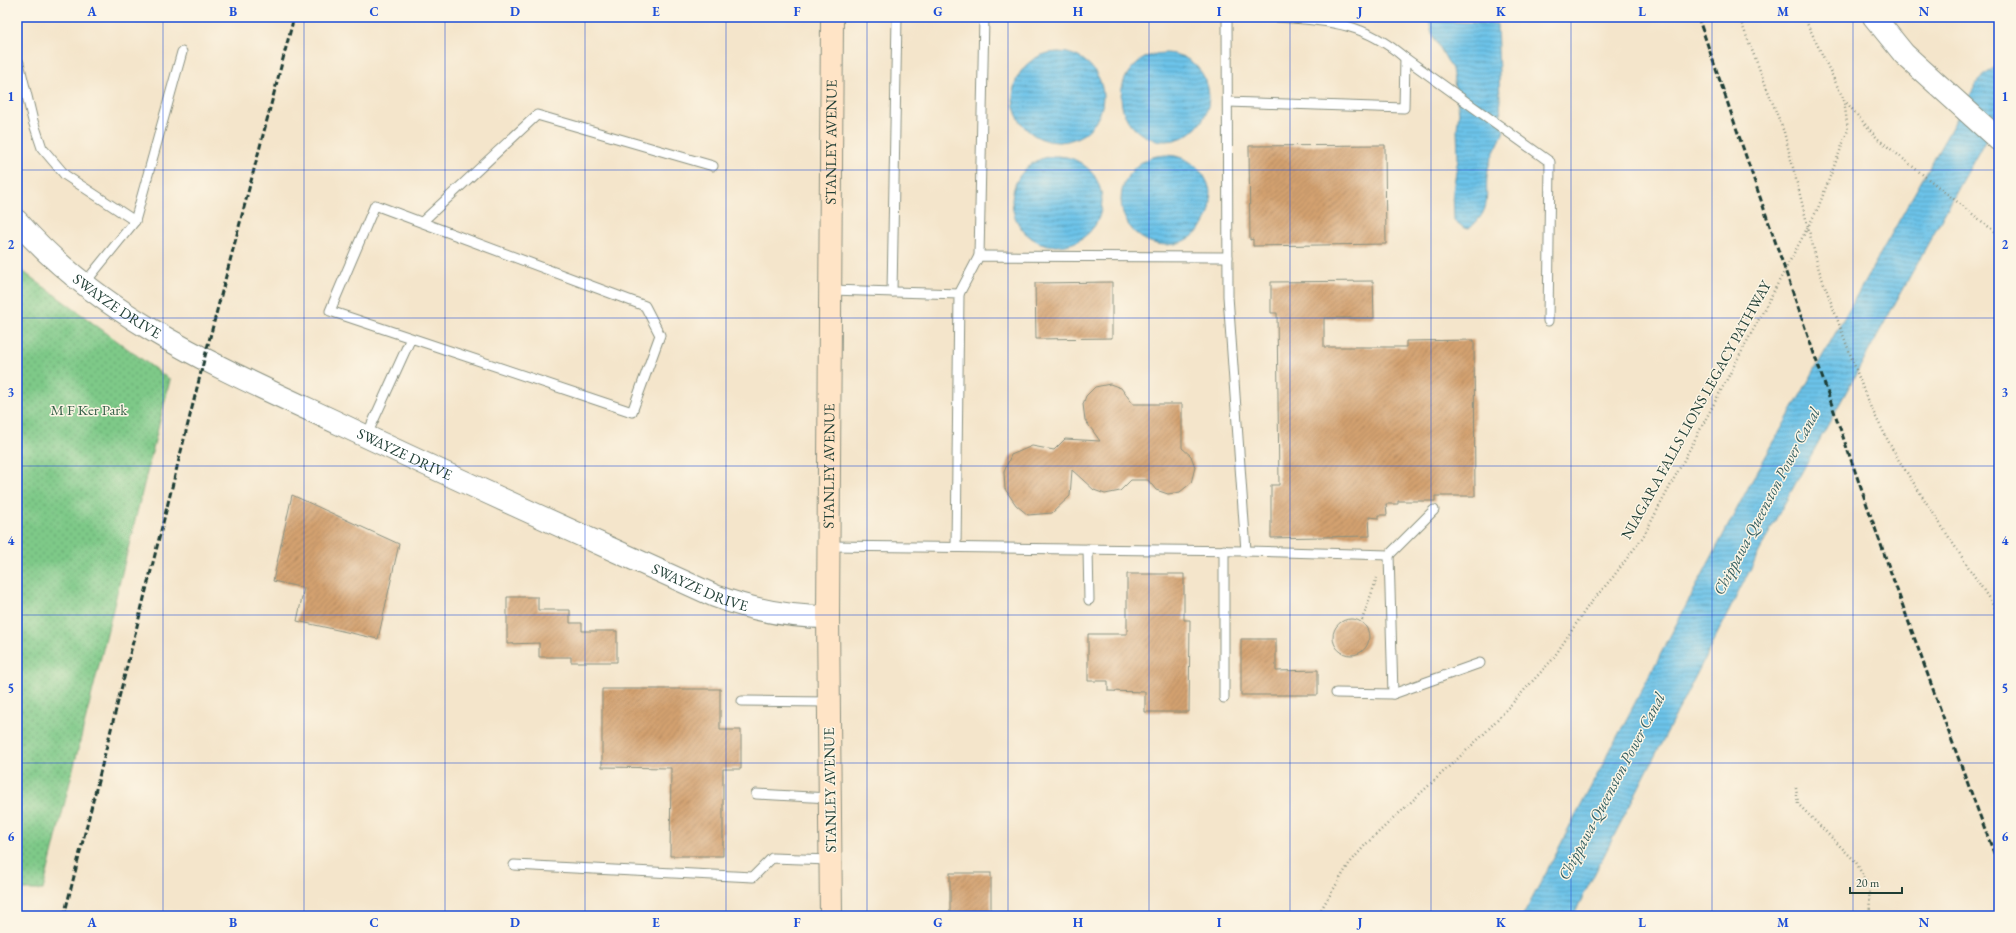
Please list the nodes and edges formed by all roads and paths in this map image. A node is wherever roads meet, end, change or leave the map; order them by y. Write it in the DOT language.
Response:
graph roads {
  1 [pos="832,17"];
  2 [pos="897,17"];
  3 [pos="984,17"];
  4 [pos="1227,17"];
  5 [pos="1277,17"];
  6 [pos="1739,17"];
  7 [pos="1804,17"];
  8 [pos="1874,17"];
  9 [pos="182,52"];
  10 [pos="1405,58"];
  11 [pos="17,63"];
  12 [pos="1844,100"];
  13 [pos="1228,102"];
  14 [pos="1999,140"];
  15 [pos="713,166"];
  16 [pos="17,221"];
  17 [pos="135,221"];
  18 [pos="422,222"];
  19 [pos="1999,235"];
  20 [pos="979,256"];
  21 [pos="1228,256"];
  22 [pos="84,284"];
  23 [pos="829,290"];
  24 [pos="892,292"];
  25 [pos="959,294"];
  26 [pos="1548,321"];
  27 [pos="411,338"];
  28 [pos="366,437"];
  29 [pos="1434,510"];
  30 [pos="829,546"];
  31 [pos="956,547"];
  32 [pos="1088,549"];
  33 [pos="1224,550"];
  34 [pos="1246,551"];
  35 [pos="1388,555"];
  36 [pos="1389,572"];
  37 [pos="1089,600"];
  38 [pos="1999,614"];
  39 [pos="828,617"];
  40 [pos="1362,620"];
  41 [pos="1480,663"];
  42 [pos="1336,693"];
  43 [pos="1393,694"];
  44 [pos="1224,698"];
  45 [pos="742,701"];
  46 [pos="829,702"];
  47 [pos="1796,787"];
  48 [pos="756,794"];
  49 [pos="829,798"];
  50 [pos="830,860"];
  51 [pos="514,865"];
  52 [pos="831,916"];
  53 [pos="1317,916"];
  54 [pos="1870,916"];
  1 -- 23 [label="main road, STANLEY AVENUE"];
  2 -- 24 [label="lane"];
  3 -- 20 [label="lane"];
  4 -- 13 [label="lane"];
  5 -- 10 [label="lane"];
  6 -- 38 [label="path, bridge"];
  7 -- 12 [label="path, NIAGARA FALLS LIONS LEGACY PATHWAY"];
  8 -- 14 [label="street"];
  9 -- 17 [label="lane"];
  10 -- 13 [label="lane"];
  10 -- 26 [label="lane"];
  11 -- 17 [label="lane"];
  12 -- 19 [label="path, NIAGARA FALLS LIONS LEGACY PATHWAY"];
  12 -- 53 [label="path, NIAGARA FALLS LIONS LEGACY PATHWAY"];
  13 -- 21 [label="lane"];
  15 -- 18 [label="lane"];
  16 -- 22 [label="street, SWAYZE DRIVE"];
  17 -- 22 [label="lane"];
  18 -- 27 [label="lane"];
  18 -- 27 [label="lane"];
  20 -- 21 [label="lane"];
  20 -- 25 [label="lane"];
  21 -- 34 [label="lane"];
  22 -- 28 [label="street, SWAYZE DRIVE"];
  23 -- 24 [label="lane"];
  23 -- 30 [label="main road, STANLEY AVENUE"];
  24 -- 25 [label="lane"];
  25 -- 31 [label="lane"];
  27 -- 28 [label="lane"];
  28 -- 39 [label="street, SWAYZE DRIVE"];
  29 -- 35 [label="lane"];
  30 -- 31 [label="lane"];
  30 -- 39 [label="main road, STANLEY AVENUE"];
  31 -- 32 [label="lane"];
  32 -- 33 [label="lane"];
  32 -- 37 [label="lane"];
  33 -- 34 [label="lane"];
  33 -- 44 [label="lane"];
  34 -- 35 [label="lane"];
  35 -- 36 [label="lane"];
  36 -- 40 [label="path"];
  36 -- 43 [label="lane"];
  39 -- 46 [label="main road, STANLEY AVENUE"];
  41 -- 43 [label="lane"];
  42 -- 43 [label="lane"];
  45 -- 46 [label="lane"];
  46 -- 49 [label="main road, STANLEY AVENUE"];
  47 -- 54 [label="path"];
  48 -- 49 [label="lane"];
  49 -- 50 [label="main road, STANLEY AVENUE"];
  50 -- 51 [label="lane"];
  50 -- 52 [label="main road, STANLEY AVENUE"];
}
